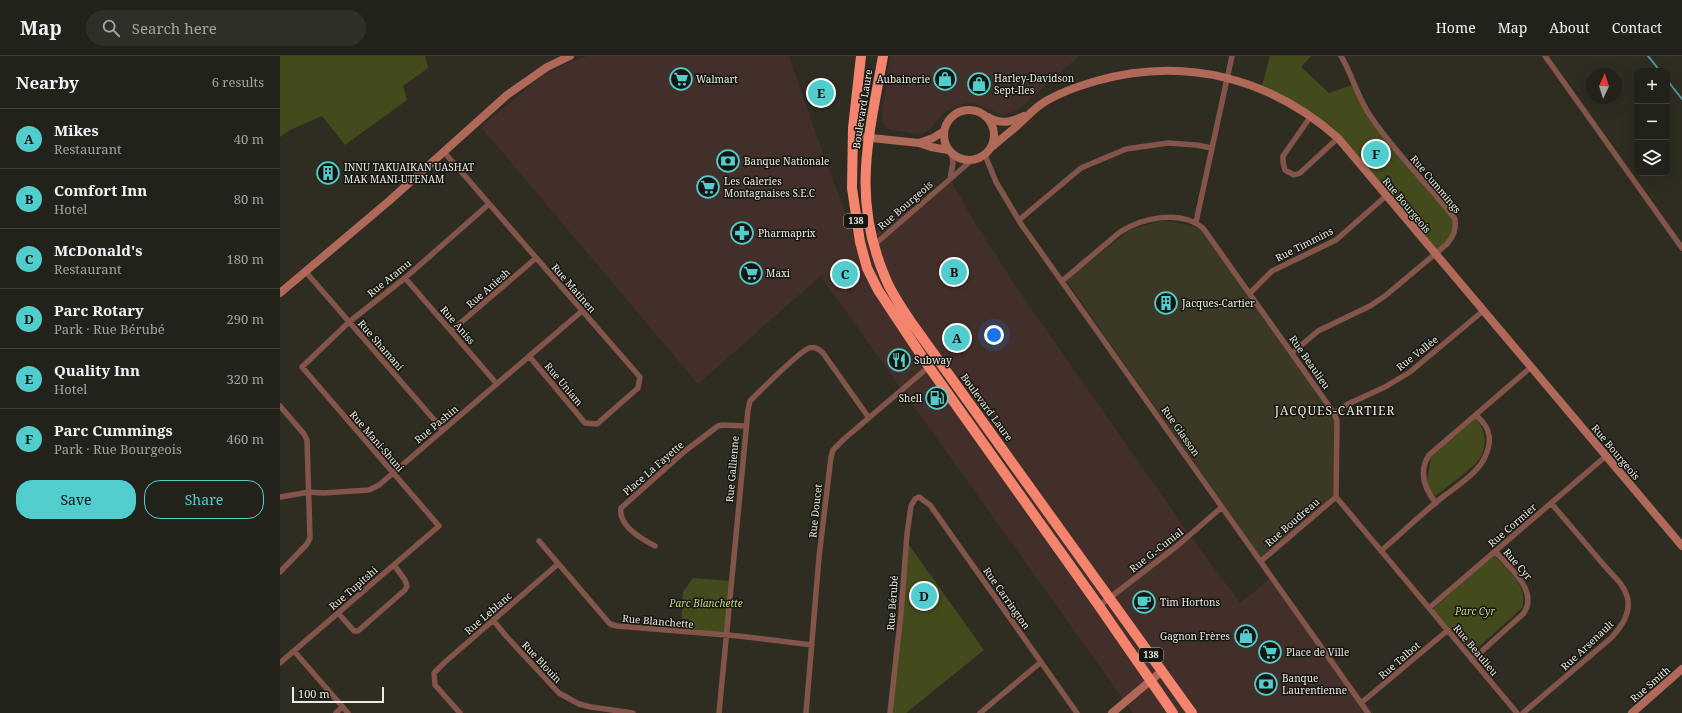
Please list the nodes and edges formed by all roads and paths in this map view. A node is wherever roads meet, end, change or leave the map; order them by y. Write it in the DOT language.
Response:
graph roads {
  1 [pos="570,56"];
  2 [pos="861,56"];
  3 [pos="883,56"];
  4 [pos="1232,56"];
  5 [pos="1341,56"];
  6 [pos="1545,56"];
  7 [pos="1227,76"];
  8 [pos="1027,114"];
  9 [pos="1311,116"];
  10 [pos="987,117"];
  11 [pos="944,131"];
  12 [pos="852,136"];
  13 [pos="868,138"];
  14 [pos="1338,138"];
  15 [pos="919,143"];
  16 [pos="993,146"];
  17 [pos="1212,148"];
  18 [pos="444,152"];
  19 [pos="950,152"];
  20 [pos="985,155"];
  21 [pos="972,160"];
  22 [pos="950,179"];
  23 [pos="1386,196"];
  24 [pos="489,204"];
  25 [pos="1019,220"];
  26 [pos="1196,222"];
  27 [pos="874,245"];
  28 [pos="1682,248"];
  29 [pos="1435,254"];
  30 [pos="536,258"];
  31 [pos="305,271"];
  32 [pos="405,278"];
  33 [pos="1062,280"];
  34 [pos="280,293"];
  35 [pos="1250,293"];
  36 [pos="582,311"];
  37 [pos="1483,311"];
  38 [pos="349,322"];
  39 [pos="451,331"];
  40 [pos="1292,353"];
  41 [pos="529,356"];
  42 [pos="938,359"];
  43 [pos="302,367"];
  44 [pos="929,367"];
  45 [pos="1531,367"];
  46 [pos="497,384"];
  47 [pos="280,406"];
  48 [pos="1334,413"];
  49 [pos="1476,415"];
  50 [pos="870,418"];
  51 [pos="585,423"];
  52 [pos="746,426"];
  53 [pos="443,430"];
  54 [pos="1606,456"];
  55 [pos="392,473"];
  56 [pos="309,492"];
  57 [pos="280,497"];
  58 [pos="919,497"];
  59 [pos="1336,497"];
  60 [pos="1436,503"];
  61 [pos="1551,503"];
  62 [pos="1222,507"];
  63 [pos="439,526"];
  64 [pos="539,541"];
  65 [pos="1681,545"];
  66 [pos="655,546"];
  67 [pos="1381,551"];
  68 [pos="1495,551"];
  69 [pos="1261,561"];
  70 [pos="558,564"];
  71 [pos="394,565"];
  72 [pos="280,572"];
  73 [pos="1110,598"];
  74 [pos="1099,606"];
  75 [pos="1429,608"];
  76 [pos="338,613"];
  77 [pos="493,620"];
  78 [pos="1448,630"];
  79 [pos="726,635"];
  80 [pos="812,645"];
  81 [pos="294,651"];
  82 [pos="1472,660"];
  83 [pos="1041,662"];
  84 [pos="280,663"];
  85 [pos="1682,669"];
  86 [pos="1162,671"];
  87 [pos="1151,681"];
  88 [pos="1361,703"];
  89 [pos="342,707"];
  90 [pos="336,713"];
  91 [pos="348,713"];
  92 [pos="460,713"];
  93 [pos="633,713"];
  94 [pos="719,713"];
  95 [pos="806,713"];
  96 [pos="890,713"];
  97 [pos="980,713"];
  98 [pos="1078,713"];
  99 [pos="1112,713"];
  100 [pos="1173,713"];
  101 [pos="1192,713"];
  102 [pos="1368,713"];
  103 [pos="1517,713"];
  104 [pos="1523,713"];
  105 [pos="1632,713"];
  1 -- 18 [label="street"];
  2 -- 12 [label="highway, Boulevard Laure / 138"];
  3 -- 13 [label="highway, Boulevard Laure / 138"];
  4 -- 7 [label="street"];
  5 -- 29 [label="street, Rue Cummings"];
  6 -- 28 [label="street"];
  7 -- 8 [label="street, Rue Bourgeois"];
  7 -- 9 [label="street, Rue Bourgeois"];
  7 -- 17 [label="street"];
  8 -- 10 [label="street, Rue Bourgeois"];
  8 -- 16 [label="street, Rue Bourgeois"];
  9 -- 14 [label="street, Rue Bourgeois"];
  9 -- 14 [label="street"];
  10 -- 11 [label="street"];
  10 -- 16 [label="street"];
  11 -- 15 [label="street"];
  11 -- 19 [label="street"];
  12 -- 13 [label="street"];
  12 -- 44 [label="highway, Boulevard Laure / 138"];
  13 -- 15 [label="street"];
  13 -- 27 [label="highway, Boulevard Laure / 138"];
  14 -- 23 [label="street, Rue Bourgeois"];
  15 -- 19 [label="street"];
  16 -- 20 [label="street"];
  17 -- 25 [label="street"];
  17 -- 26 [label="street"];
  18 -- 24 [label="street, Rue Matinen"];
  18 -- 31 [label="street"];
  19 -- 21 [label="street"];
  19 -- 22 [label="street"];
  20 -- 21 [label="street"];
  20 -- 25 [label="street, Rue Giasson"];
  21 -- 22 [label="street, Rue Bourgeois"];
  22 -- 27 [label="street, Rue Bourgeois"];
  23 -- 29 [label="street, Rue Bourgeois"];
  23 -- 35 [label="street, Rue Timmins"];
  24 -- 30 [label="street, Rue Matinen"];
  24 -- 32 [label="street, Rue Atamu"];
  25 -- 33 [label="street, Rue Giasson"];
  26 -- 33 [label="street"];
  26 -- 35 [label="street, Rue Beaulieu"];
  27 -- 42 [label="highway, Boulevard Laure / 138"];
  29 -- 37 [label="street, Rue Bourgeois"];
  29 -- 40 [label="street, Rue Cummings"];
  30 -- 36 [label="street, Rue Matinen"];
  30 -- 39 [label="street, Rue Aniesh"];
  31 -- 34 [label="street"];
  31 -- 38 [label="street, Rue Shamani"];
  32 -- 38 [label="street, Rue Atamu"];
  32 -- 39 [label="street, Rue Aniss"];
  33 -- 62 [label="street, Rue Giasson"];
  35 -- 40 [label="street, Rue Beaulieu"];
  36 -- 41 [label="street, Rue Pashin"];
  36 -- 51 [label="street, Rue Matinen"];
  37 -- 45 [label="street, Rue Bourgeois"];
  37 -- 48 [label="street, Rue Vallée"];
  38 -- 43 [label="street, Rue Atamu"];
  38 -- 53 [label="street, Rue Shamani"];
  39 -- 46 [label="street, Rue Aniss"];
  40 -- 48 [label="street, Rue Beaulieu"];
  41 -- 46 [label="street, Rue Pashin"];
  41 -- 51 [label="street, Rue Uniam"];
  42 -- 44 [label="street, Rue Doucet"];
  42 -- 73 [label="highway, Boulevard Laure / 138"];
  43 -- 55 [label="street, Rue Mani-Shuni"];
  44 -- 50 [label="street, Rue Doucet"];
  44 -- 74 [label="highway, Boulevard Laure / 138"];
  45 -- 49 [label="street"];
  45 -- 54 [label="street, Rue Bourgeois"];
  46 -- 53 [label="street, Rue Pashin"];
  47 -- 56 [label="street"];
  48 -- 59 [label="street, Rue Beaulieu"];
  49 -- 60 [label="street"];
  49 -- 60 [label="street"];
  50 -- 52 [label="street, Rue Gallienne"];
  50 -- 80 [label="street, Rue Doucet"];
  52 -- 66 [label="street, Place La Fayette"];
  52 -- 79 [label="street, Rue Gallienne"];
  53 -- 55 [label="street, Rue Pashin"];
  54 -- 61 [label="street, Rue Cormier"];
  54 -- 65 [label="street, Rue Bourgeois"];
  55 -- 56 [label="street, Rue Pashin"];
  55 -- 63 [label="street, Rue Mani-Shuni"];
  56 -- 57 [label="street, Rue Pashin"];
  56 -- 72 [label="street"];
  58 -- 83 [label="street, Rue Carrington"];
  58 -- 96 [label="street, Rue Bérubé"];
  59 -- 67 [label="street, Rue Beaulieu"];
  59 -- 69 [label="street, Rue Boudreau"];
  60 -- 67 [label="street"];
  61 -- 68 [label="street, Rue Cormier"];
  61 -- 104 [label="street, Rue Arsenault"];
  62 -- 69 [label="street, Rue Giasson"];
  62 -- 73 [label="street, Rue G.-Cunial"];
  63 -- 71 [label="street, Rue Tupitshi"];
  64 -- 70 [label="street, Rue Blanchette"];
  67 -- 75 [label="street, Rue Beaulieu"];
  68 -- 75 [label="street, Rue Cormier"];
  68 -- 82 [label="street, Rue Cyr"];
  69 -- 88 [label="street, Rue Giasson"];
  70 -- 77 [label="street, Rue Leblanc"];
  70 -- 79 [label="street, Rue Blanchette"];
  71 -- 76 [label="street, Rue Tupitshi"];
  71 -- 76 [label="street"];
  73 -- 74 [label="street, Rue G.-Cunial"];
  73 -- 86 [label="highway, Boulevard Laure / 138"];
  74 -- 87 [label="highway, Boulevard Laure / 138"];
  75 -- 78 [label="street, Rue Beaulieu"];
  76 -- 81 [label="street, Rue Tupitshi"];
  77 -- 92 [label="street, Rue Leblanc"];
  77 -- 93 [label="street, Rue Blouin"];
  78 -- 82 [label="street, Rue Beaulieu"];
  78 -- 88 [label="street, Rue Talbot"];
  79 -- 80 [label="street, Rue Blanchette"];
  79 -- 94 [label="street, Rue Gallienne"];
  80 -- 95 [label="street, Rue Doucet"];
  81 -- 84 [label="street, Rue Tupitshi"];
  81 -- 89 [label="street"];
  82 -- 103 [label="street, Rue Beaulieu"];
  83 -- 97 [label="street"];
  83 -- 98 [label="street, Rue Carrington"];
  85 -- 105 [label="street, Rue Smith"];
  86 -- 87 [label="street"];
  86 -- 101 [label="highway, Boulevard Laure / 138"];
  87 -- 99 [label="street"];
  87 -- 100 [label="highway, Boulevard Laure / 138"];
  88 -- 102 [label="street, Rue Giasson"];
  89 -- 90 [label="street"];
  89 -- 91 [label="street"];
}
